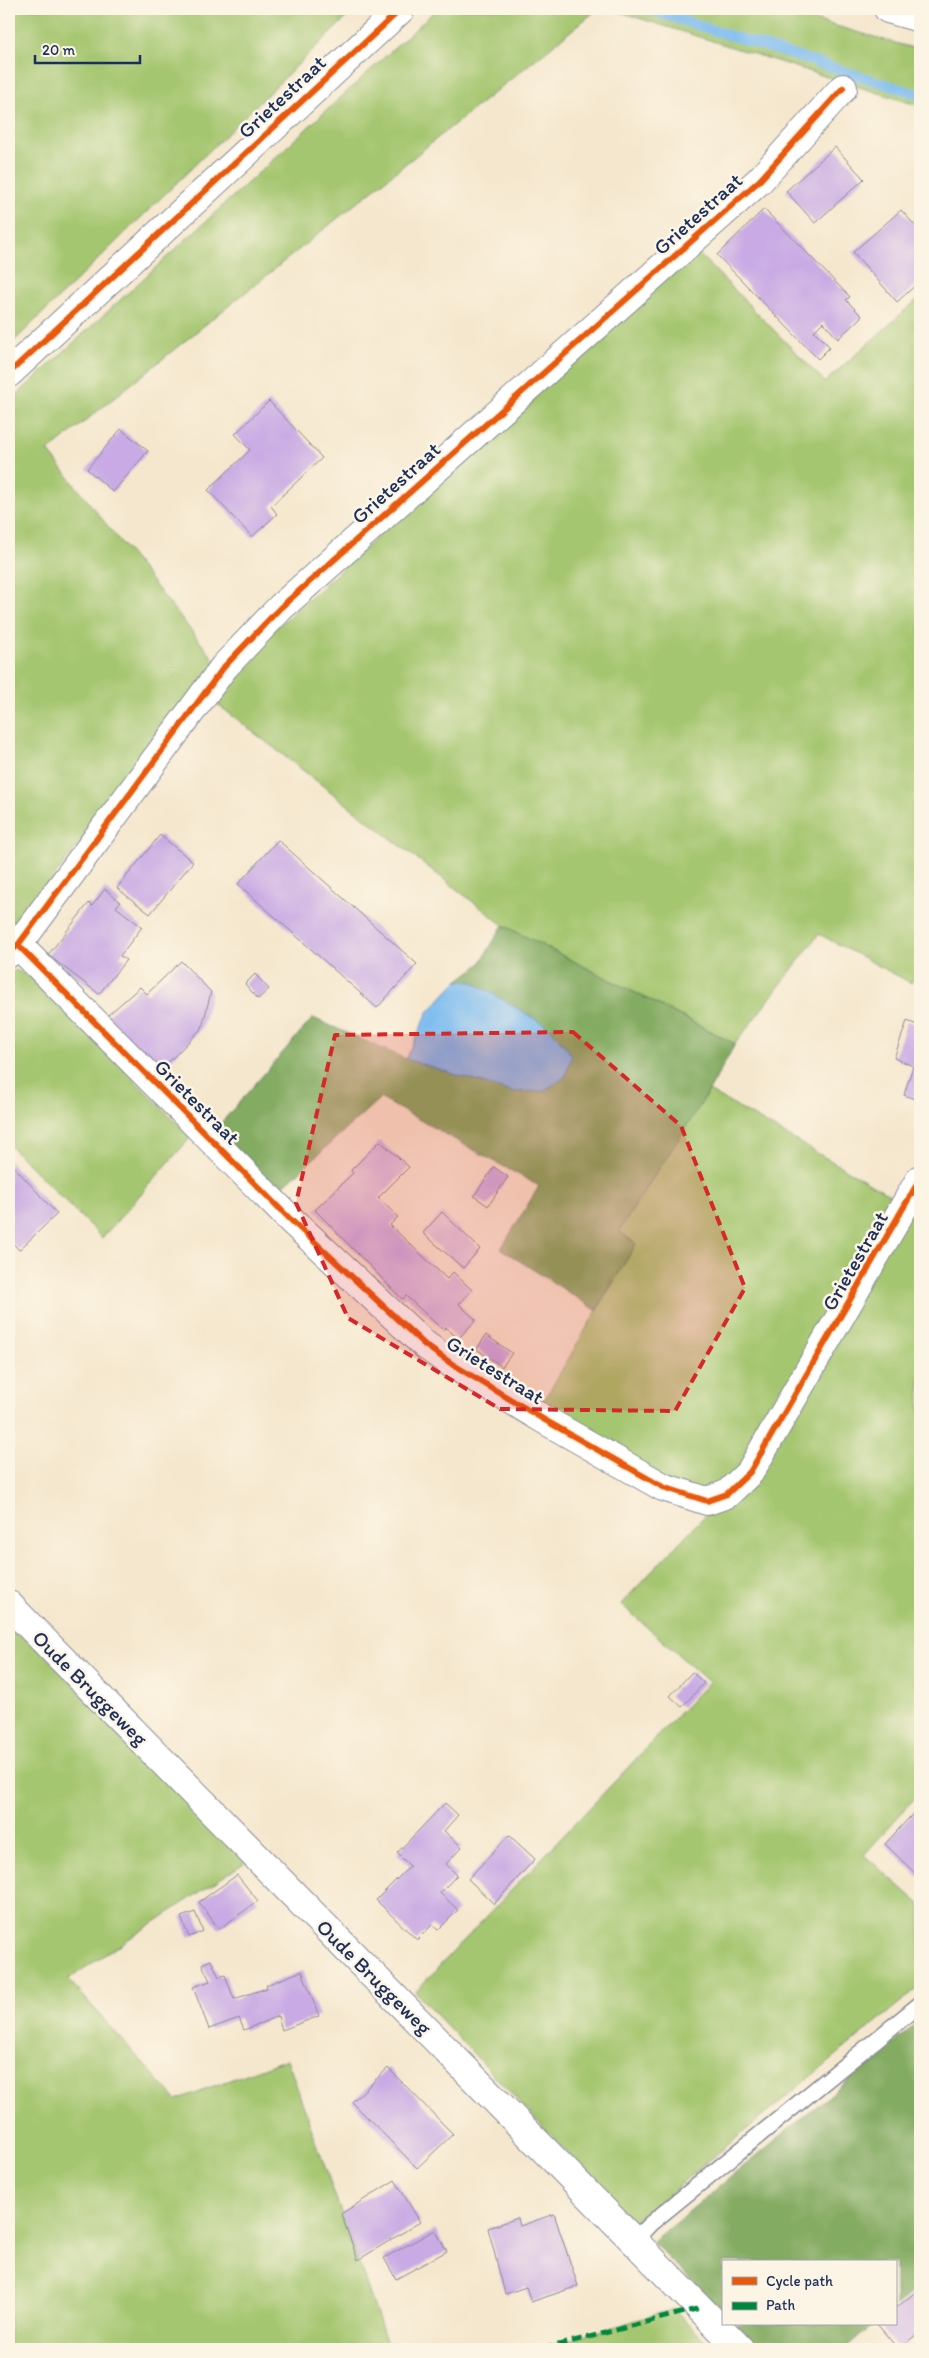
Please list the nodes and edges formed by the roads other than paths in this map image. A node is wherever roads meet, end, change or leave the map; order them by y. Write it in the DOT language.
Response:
graph roads {
  1 [pos="888,9"];
  2 [pos="395,14"];
  3 [pos="920,18"];
  4 [pos="843,88"];
  5 [pos="9,373"];
  6 [pos="13,949"];
  7 [pos="920,1179"];
  8 [pos="9,1605"];
  9 [pos="920,2004"];
  10 [pos="634,2241"];
  11 [pos="740,2349"];
  1 -- 3 [label="main road"];
  2 -- 5 [label="main road, Grietestraat"];
  4 -- 6 [label="main road, Grietestraat"];
  6 -- 7 [label="main road, Grietestraat"];
  8 -- 10 [label="main road, Oude Bruggeweg"];
  9 -- 10 [label="lane"];
  10 -- 11 [label="main road, Oude Bruggeweg"];
}
